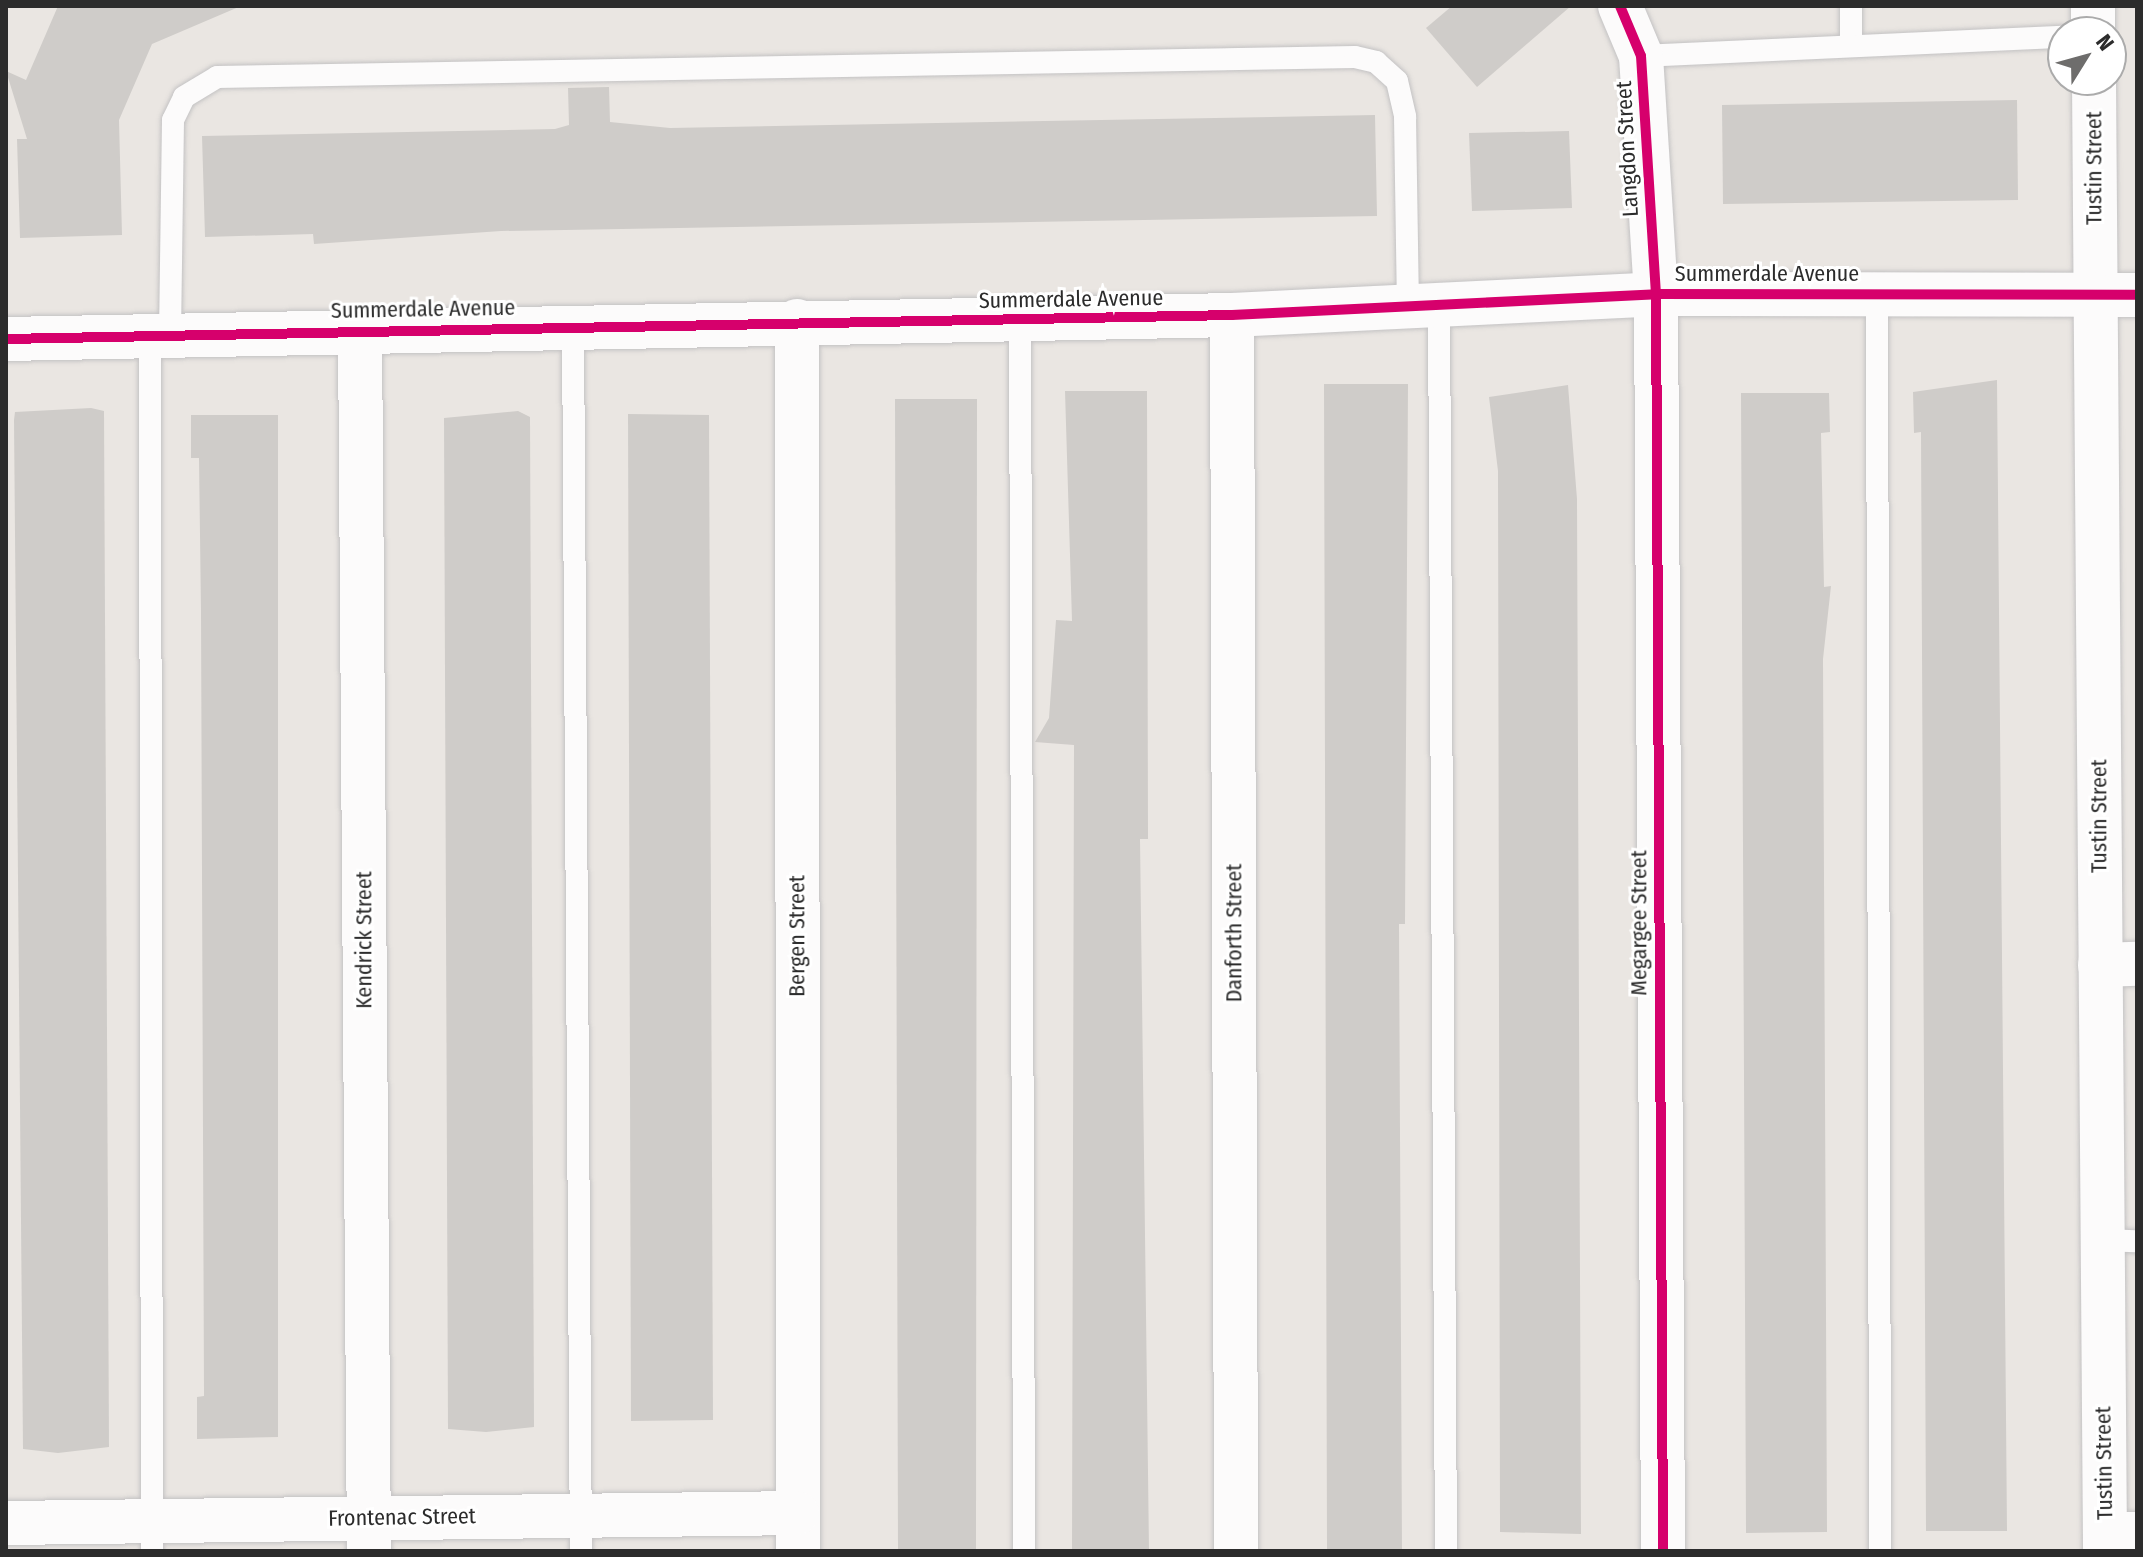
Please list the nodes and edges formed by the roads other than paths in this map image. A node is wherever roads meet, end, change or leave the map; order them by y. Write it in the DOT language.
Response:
graph roads {
  1 [pos="1620,6"];
  2 [pos="1851,6"];
  3 [pos="2047,38"];
  4 [pos="1851,46"];
  5 [pos="1641,56"];
  6 [pos="2096,96"];
  7 [pos="1656,294"];
  8 [pos="1877,295"];
  9 [pos="2116,295"];
  10 [pos="1423,305"];
  11 [pos="1232,315"];
  12 [pos="1020,320"];
  13 [pos="797,321"];
  14 [pos="573,326"];
  15 [pos="360,330"];
  16 [pos="160,335"];
  17 [pos="6,339"];
  18 [pos="2118,964"];
  19 [pos="2119,1240"];
  20 [pos="6,1523"];
  21 [pos="581,1532"];
  22 [pos="797,1532"];
  23 [pos="369,1534"];
  24 [pos="152,1536"];
  25 [pos="2116,1539"];
  26 [pos="1024,1551"];
  27 [pos="1236,1551"];
  28 [pos="1446,1551"];
  29 [pos="1663,1551"];
  30 [pos="1880,1551"];
  1 -- 5 [label="street, Langdon Street"];
  2 -- 4 [label="lane"];
  3 -- 4 [label="lane"];
  4 -- 5 [label="lane"];
  5 -- 7 [label="street, Langdon Street"];
  6 -- 9 [label="street, Tustin Street"];
  7 -- 8 [label="street, Summerdale Avenue"];
  7 -- 10 [label="street, Summerdale Avenue"];
  7 -- 29 [label="street, Megargee Street"];
  8 -- 9 [label="street, Summerdale Avenue"];
  8 -- 30 [label="lane"];
  9 -- 18 [label="street, Tustin Street"];
  10 -- 11 [label="street, Summerdale Avenue"];
  10 -- 16 [label="lane"];
  10 -- 28 [label="lane"];
  11 -- 12 [label="street, Summerdale Avenue"];
  11 -- 27 [label="street, Danforth Street"];
  12 -- 13 [label="street, Summerdale Avenue"];
  12 -- 26 [label="lane"];
  13 -- 14 [label="street, Summerdale Avenue"];
  13 -- 22 [label="street, Bergen Street"];
  14 -- 15 [label="street, Summerdale Avenue"];
  14 -- 21 [label="lane"];
  15 -- 16 [label="street, Summerdale Avenue"];
  15 -- 23 [label="street, Kendrick Street"];
  16 -- 17 [label="street, Summerdale Avenue"];
  16 -- 24 [label="lane"];
  18 -- 19 [label="street, Tustin Street"];
  19 -- 25 [label="street, Tustin Street"];
  20 -- 24 [label="street, Frontenac Street"];
  21 -- 22 [label="street, Frontenac Street"];
  21 -- 23 [label="street, Frontenac Street"];
  23 -- 24 [label="street, Frontenac Street"];
}
